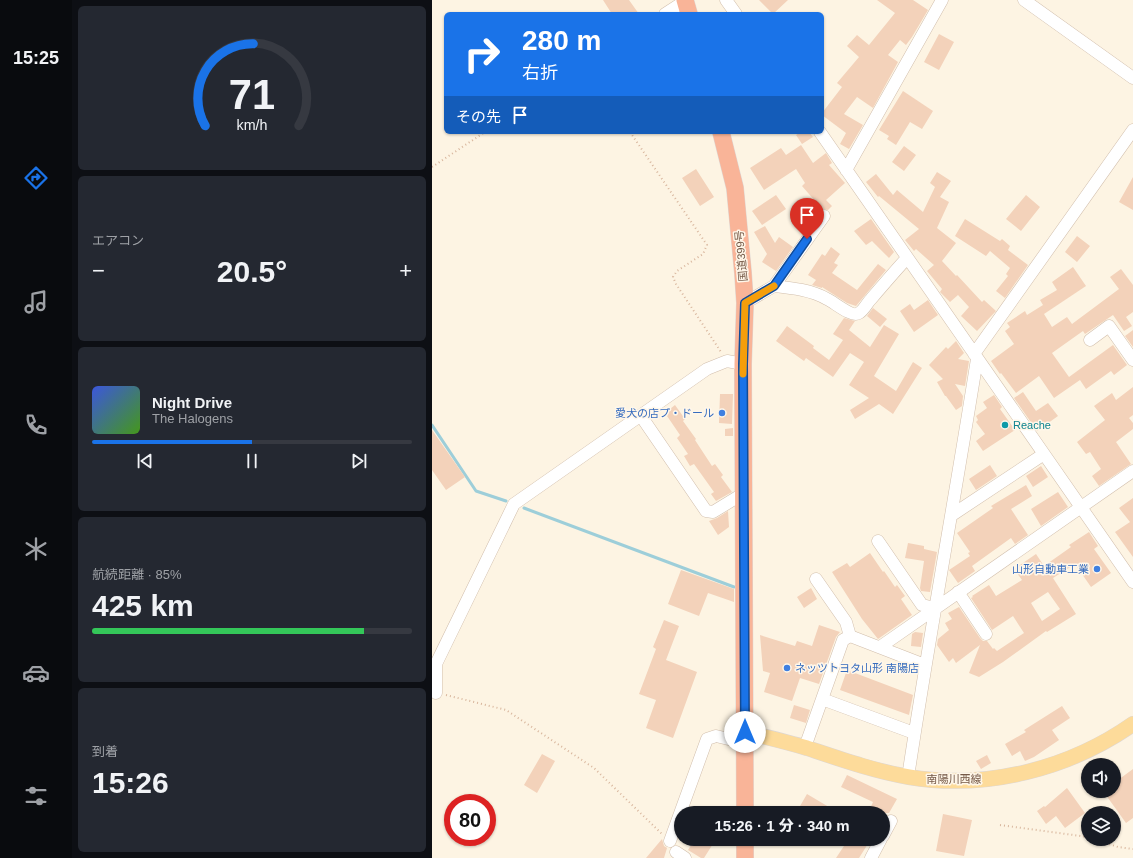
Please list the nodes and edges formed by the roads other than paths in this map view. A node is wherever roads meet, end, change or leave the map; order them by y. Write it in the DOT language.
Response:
graph roads {
  1 [pos="942,0"];
  2 [pos="1024,0"];
  3 [pos="687,5"];
  4 [pos="670,12"];
  5 [pos="1133,78"];
  6 [pos="1133,130"];
  7 [pos="721,134"];
  8 [pos="821,134"];
  9 [pos="846,170"];
  10 [pos="824,216"];
  11 [pos="908,258"];
  12 [pos="774,286"];
  13 [pos="745,303"];
  14 [pos="1090,340"];
  15 [pos="976,356"];
  16 [pos="1133,360"];
  17 [pos="735,362"];
  18 [pos="641,416"];
  19 [pos="1044,454"];
  20 [pos="1133,471"];
  21 [pos="744,492"];
  22 [pos="1081,508"];
  23 [pos="952,515"];
  24 [pos="878,541"];
  25 [pos="816,579"];
  26 [pos="1133,582"];
  27 [pos="958,592"];
  28 [pos="935,608"];
  29 [pos="986,634"];
  30 [pos="850,636"];
  31 [pos="880,647"];
  32 [pos="925,665"];
  33 [pos="436,693"];
  34 [pos="822,699"];
  35 [pos="1133,724"];
  36 [pos="914,733"];
  37 [pos="745,737"];
  38 [pos="805,747"];
  39 [pos="908,777"];
  40 [pos="745,806"];
  41 [pos="670,841"];
  42 [pos="745,846"];
  43 [pos="877,846"];
  44 [pos="745,858"];
  45 [pos="871,858"];
  1 -- 9 [label="street"];
  2 -- 5 [label="street"];
  3 -- 4 [label="street"];
  6 -- 15 [label="street"];
  7 -- 13 [label="highway, 国道399号"];
  8 -- 9 [label="street"];
  9 -- 11 [label="street"];
  10 -- 12 [label="street"];
  11 -- 12 [label="street"];
  11 -- 15 [label="street"];
  12 -- 13 [label="street"];
  13 -- 17 [label="highway, 国道399号"];
  14 -- 16 [label="street"];
  15 -- 19 [label="street"];
  15 -- 23 [label="street"];
  17 -- 18 [label="street"];
  17 -- 21 [label="highway, 国道399号"];
  18 -- 21 [label="street"];
  18 -- 33 [label="street"];
  19 -- 22 [label="street"];
  19 -- 23 [label="street"];
  20 -- 22 [label="street"];
  21 -- 37 [label="highway, 国道399号"];
  22 -- 26 [label="street"];
  22 -- 27 [label="street"];
  23 -- 28 [label="street"];
  24 -- 28 [label="street"];
  25 -- 30 [label="street"];
  27 -- 28 [label="street"];
  27 -- 29 [label="street"];
  28 -- 31 [label="street"];
  28 -- 32 [label="street"];
  30 -- 31 [label="street"];
  30 -- 34 [label="street"];
  31 -- 32 [label="street"];
  32 -- 36 [label="street"];
  34 -- 36 [label="street"];
  34 -- 38 [label="street"];
  35 -- 39 [label="main road, 南陽川西線"];
  36 -- 39 [label="street"];
  37 -- 38 [label="main road, 南陽川西線"];
  37 -- 40 [label="highway, 国道399号"];
  37 -- 41 [label="street"];
  38 -- 39 [label="main road, 南陽川西線"];
  42 -- 44 [label="highway"];
  43 -- 45 [label="street"];
}
